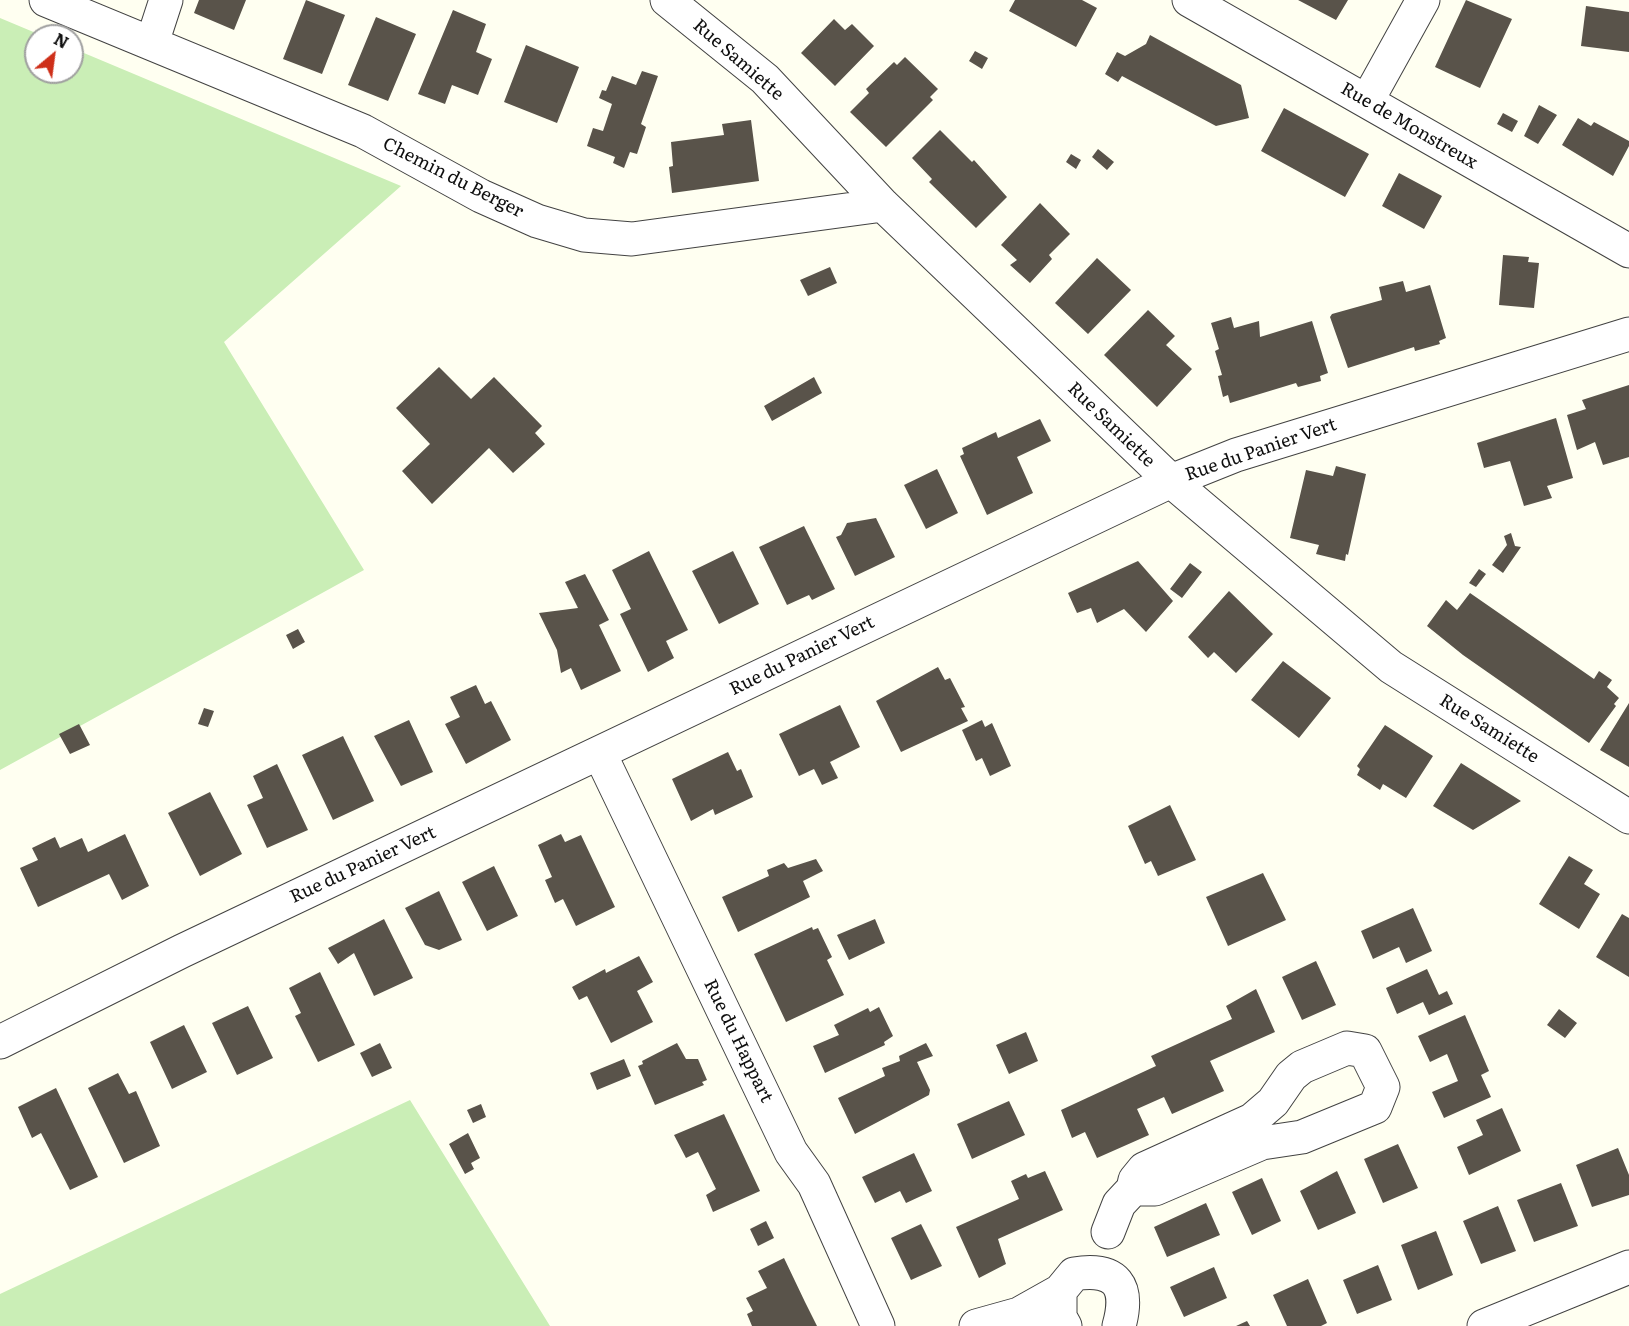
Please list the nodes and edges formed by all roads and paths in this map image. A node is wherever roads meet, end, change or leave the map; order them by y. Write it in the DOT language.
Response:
graph roads {
  1 [pos="166,0"];
  2 [pos="668,0"];
  3 [pos="1188,0"];
  4 [pos="1423,0"];
  5 [pos="55,2"];
  6 [pos="152,44"];
  7 [pos="1367,101"];
  8 [pos="883,205"];
  9 [pos="1629,251"];
  10 [pos="1629,334"];
  11 [pos="1171,482"];
  12 [pos="600,754"];
  13 [pos="1629,817"];
  14 [pos="0,1042"];
  15 [pos="1133,1190"];
  16 [pos="1108,1232"];
  17 [pos="1629,1267"];
  18 [pos="1071,1282"];
  19 [pos="1122,1310"];
  20 [pos="1033,1320"];
  21 [pos="878,1326"];
  22 [pos="976,1326"];
  23 [pos="1065,1326"];
  24 [pos="1484,1326"];
  1 -- 6 [label="street"];
  2 -- 8 [label="street, Rue Samiette"];
  3 -- 7 [label="street, Rue de Monstreux"];
  4 -- 7 [label="street"];
  5 -- 6 [label="street, Chemin du Berger"];
  6 -- 8 [label="street, Chemin du Berger"];
  7 -- 9 [label="street, Rue de Monstreux"];
  8 -- 11 [label="street, Rue Samiette"];
  10 -- 11 [label="street, Rue du Panier Vert"];
  11 -- 12 [label="street, Rue du Panier Vert"];
  11 -- 13 [label="street, Rue Samiette"];
  12 -- 14 [label="street, Rue du Panier Vert"];
  12 -- 21 [label="street, Rue du Happart"];
  15 -- 15 [label="street"];
  15 -- 16 [label="street"];
  16 -- 18 [label="street"];
  16 -- 19 [label="street"];
  17 -- 24 [label="street"];
  18 -- 19 [label="street"];
  18 -- 20 [label="street"];
  18 -- 23 [label="street"];
  20 -- 22 [label="street"];
}
